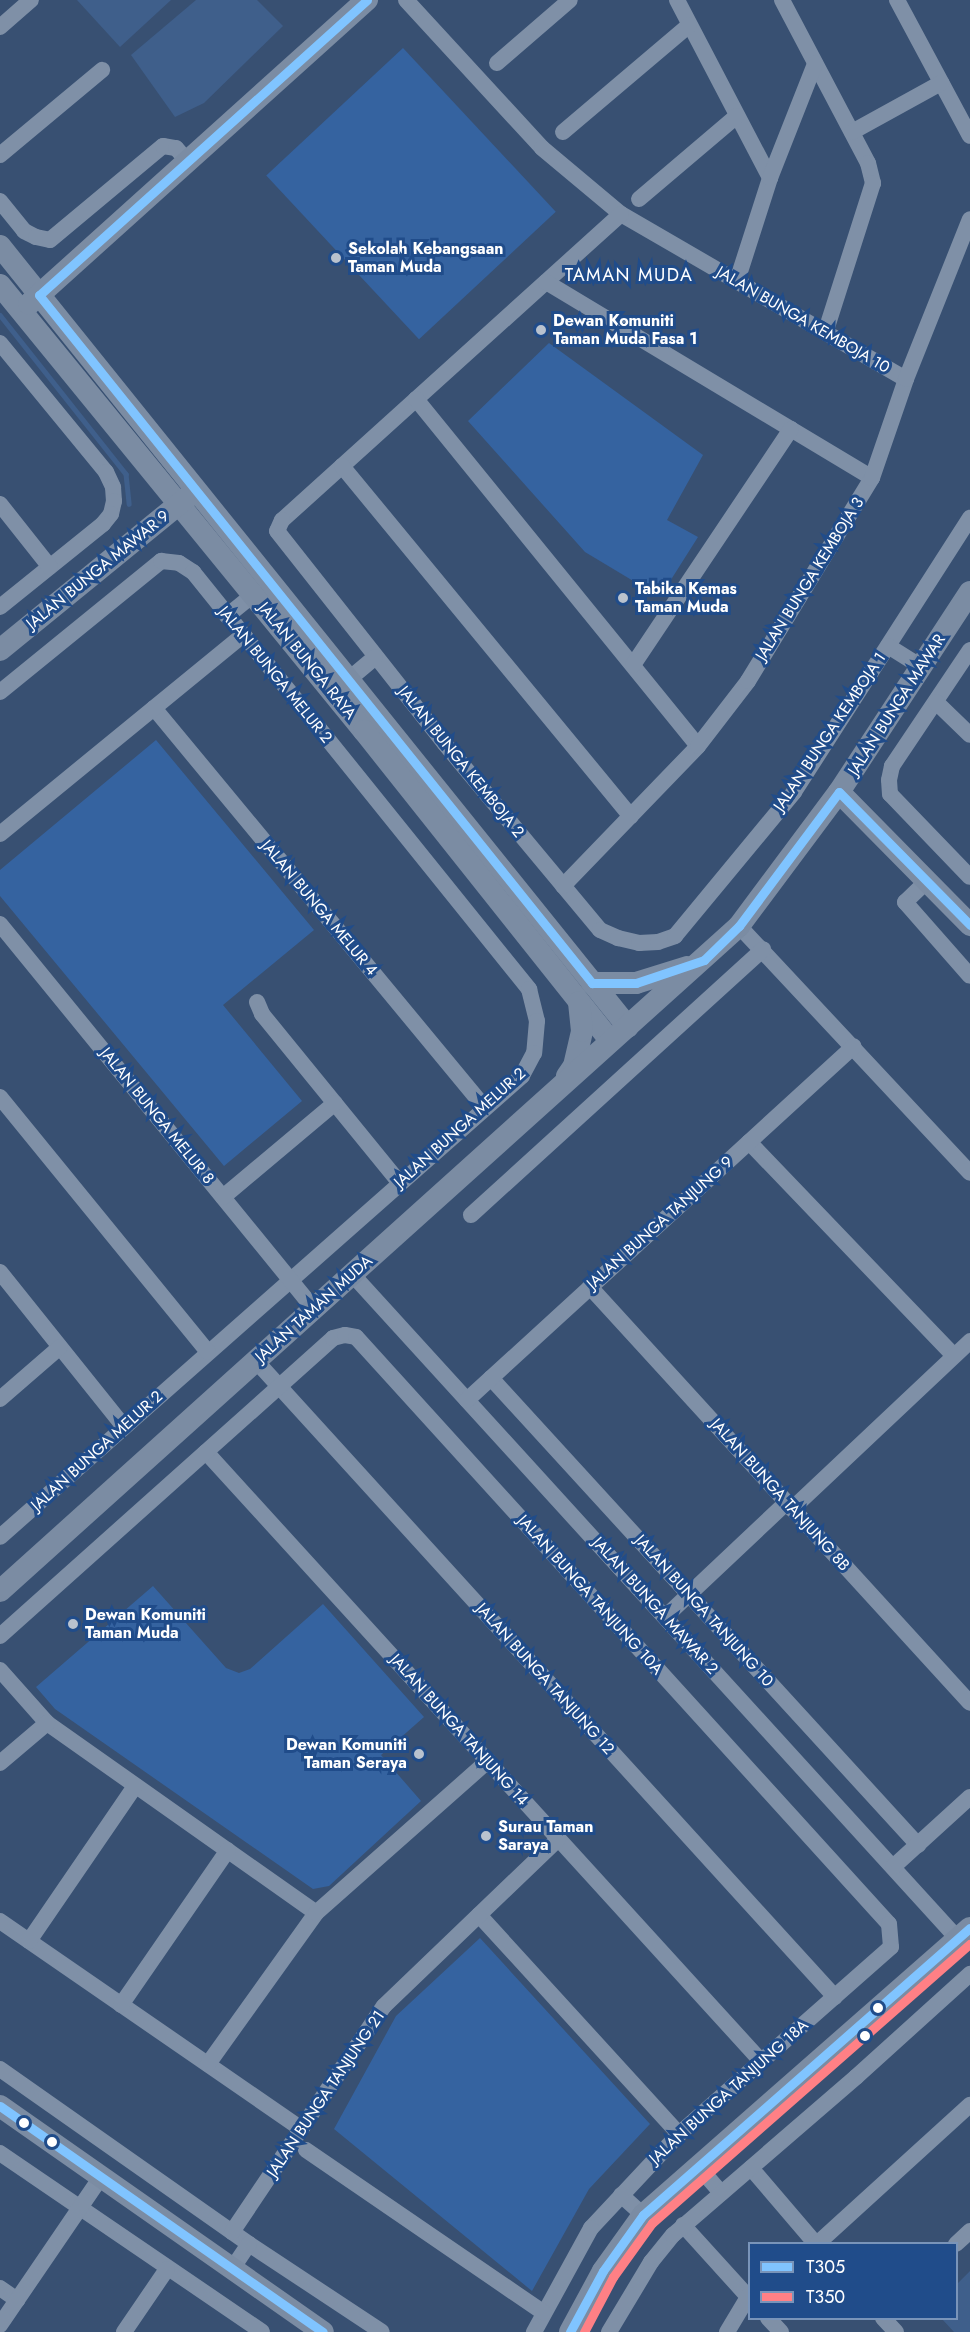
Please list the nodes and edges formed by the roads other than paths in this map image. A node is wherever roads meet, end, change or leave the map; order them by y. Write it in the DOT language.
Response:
graph roads {
  1 [pos="31,0"];
  2 [pos="367,0"];
  3 [pos="570,0"];
  4 [pos="677,0"];
  5 [pos="782,0"];
  6 [pos="897,0"];
  7 [pos="414,3"];
  8 [pos="689,25"];
  9 [pos="0,27"];
  10 [pos="497,63"];
  11 [pos="815,64"];
  12 [pos="102,70"];
  13 [pos="941,82"];
  14 [pos="737,116"];
  15 [pos="563,132"];
  16 [pos="852,132"];
  17 [pos="970,136"];
  18 [pos="0,155"];
  19 [pos="189,163"];
  20 [pos="770,178"];
  21 [pos="639,199"];
  22 [pos="0,201"];
  23 [pos="621,214"];
  24 [pos="970,219"];
  25 [pos="0,246"];
  26 [pos="737,281"];
  27 [pos="546,282"];
  28 [pos="0,285"];
  29 [pos="39,295"];
  30 [pos="21,311"];
  31 [pos="825,333"];
  32 [pos="0,343"];
  33 [pos="906,379"];
  34 [pos="416,399"];
  35 [pos="791,429"];
  36 [pos="342,466"];
  37 [pos="872,478"];
  38 [pos="187,497"];
  39 [pos="0,504"];
  40 [pos="970,518"];
  41 [pos="50,567"];
  42 [pos="970,592"];
  43 [pos="253,595"];
  44 [pos="0,607"];
  45 [pos="227,616"];
  46 [pos="243,635"];
  47 [pos="888,645"];
  48 [pos="0,650"];
  49 [pos="970,650"];
  50 [pos="375,657"];
  51 [pos="633,665"];
  52 [pos="922,667"];
  53 [pos="348,680"];
  54 [pos="0,692"];
  55 [pos="936,702"];
  56 [pos="154,708"];
  57 [pos="970,735"];
  58 [pos="698,746"];
  59 [pos="839,792"];
  60 [pos="631,816"];
  61 [pos="0,834"];
  62 [pos="970,877"];
  63 [pos="928,880"];
  64 [pos="563,886"];
  65 [pos="0,924"];
  66 [pos="970,925"];
  67 [pos="739,926"];
  68 [pos="675,936"];
  69 [pos="763,949"];
  70 [pos="704,960"];
  71 [pos="970,976"];
  72 [pos="592,983"];
  73 [pos="257,1002"];
  74 [pos="579,1002"];
  75 [pos="619,1034"];
  76 [pos="854,1046"];
  77 [pos="558,1089"];
  78 [pos="0,1097"];
  79 [pos="335,1103"];
  80 [pos="485,1108"];
  81 [pos="749,1142"];
  82 [pos="969,1170"];
  83 [pos="400,1183"];
  84 [pos="223,1197"];
  85 [pos="471,1215"];
  86 [pos="0,1272"];
  87 [pos="352,1274"];
  88 [pos="292,1281"];
  89 [pos="590,1287"];
  90 [pos="314,1309"];
  91 [pos="970,1341"];
  92 [pos="60,1347"];
  93 [pos="208,1352"];
  94 [pos="954,1356"];
  95 [pos="256,1361"];
  96 [pos="491,1378"];
  97 [pos="278,1385"];
  98 [pos="0,1400"];
  99 [pos="467,1400"];
  100 [pos="124,1427"];
  101 [pos="206,1452"];
  102 [pos="790,1506"];
  103 [pos="0,1537"];
  104 [pos="0,1591"];
  105 [pos="689,1594"];
  106 [pos="665,1617"];
  107 [pos="0,1636"];
  108 [pos="0,1670"];
  109 [pos="970,1702"];
  110 [pos="47,1723"];
  111 [pos="488,1761"];
  112 [pos="0,1763"];
  113 [pos="135,1786"];
  114 [pos="970,1797"];
  115 [pos="558,1839"];
  116 [pos="918,1845"];
  117 [pos="228,1850"];
  118 [pos="893,1867"];
  119 [pos="316,1913"];
  120 [pos="479,1915"];
  121 [pos="0,1921"];
  122 [pos="889,1924"];
  123 [pos="964,1933"];
  124 [pos="29,1941"];
  125 [pos="970,1974"];
  126 [pos="835,1997"];
  127 [pos="121,2005"];
  128 [pos="761,2061"];
  129 [pos="208,2064"];
  130 [pos="0,2069"];
  131 [pos="970,2105"];
  132 [pos="0,2106"];
  133 [pos="302,2129"];
  134 [pos="679,2134"];
  135 [pos="306,2150"];
  136 [pos="0,2153"];
  137 [pos="697,2165"];
  138 [pos="751,2168"];
  139 [pos="101,2177"];
  140 [pos="721,2193"];
  141 [pos="621,2195"];
  142 [pos="80,2208"];
  143 [pos="643,2215"];
  144 [pos="683,2225"];
  145 [pos="970,2231"];
  146 [pos="232,2232"];
  147 [pos="815,2242"];
  148 [pos="819,2242"];
  149 [pos="958,2242"];
  150 [pos="249,2244"];
  151 [pos="167,2269"];
  152 [pos="232,2269"];
  153 [pos="0,2288"];
  154 [pos="748,2297"];
  155 [pos="17,2300"];
  156 [pos="748,2300"];
  157 [pos="544,2313"];
  158 [pos="769,2320"];
  159 [pos="884,2320"];
  160 [pos="0,2325"];
  161 [pos="124,2332"];
  162 [pos="262,2332"];
  163 [pos="322,2332"];
  164 [pos="382,2332"];
  165 [pos="534,2332"];
  166 [pos="570,2332"];
  167 [pos="609,2332"];
  168 [pos="727,2332"];
  169 [pos="781,2332"];
  170 [pos="896,2332"];
  1 -- 9 [label="street"];
  2 -- 19 [label="street"];
  3 -- 10 [label="street"];
  4 -- 8 [label="street"];
  5 -- 11 [label="street"];
  6 -- 13 [label="street"];
  7 -- 23 [label="street, JALAN BUNGA KEMBOJA 10"];
  8 -- 14 [label="street"];
  8 -- 15 [label="street"];
  11 -- 16 [label="street"];
  11 -- 20 [label="street"];
  12 -- 18 [label="street"];
  13 -- 16 [label="street"];
  13 -- 17 [label="street"];
  14 -- 20 [label="street"];
  14 -- 21 [label="street"];
  16 -- 31 [label="street"];
  19 -- 22 [label="street"];
  19 -- 29 [label="street"];
  20 -- 26 [label="street"];
  23 -- 26 [label="street, JALAN BUNGA KEMBOJA 10"];
  23 -- 27 [label="street"];
  24 -- 33 [label="street, JALAN BUNGA KEMBOJA 3"];
  25 -- 29 [label="street, JALAN BUNGA RAYA"];
  26 -- 31 [label="street, JALAN BUNGA KEMBOJA 10"];
  27 -- 34 [label="street"];
  27 -- 35 [label="street"];
  28 -- 30 [label="street, JALAN BUNGA RAYA"];
  29 -- 30 [label="street"];
  29 -- 38 [label="street, JALAN BUNGA RAYA"];
  30 -- 38 [label="street, JALAN BUNGA RAYA"];
  31 -- 33 [label="street, JALAN BUNGA KEMBOJA 10"];
  32 -- 41 [label="street"];
  33 -- 37 [label="street, JALAN BUNGA KEMBOJA 3"];
  34 -- 36 [label="street"];
  34 -- 51 [label="street"];
  35 -- 37 [label="street"];
  35 -- 51 [label="street"];
  36 -- 50 [label="street, JALAN BUNGA KEMBOJA 2"];
  36 -- 60 [label="street"];
  37 -- 58 [label="street, JALAN BUNGA KEMBOJA 3"];
  38 -- 43 [label="street, JALAN BUNGA RAYA"];
  38 -- 48 [label="street, JALAN BUNGA MAWAR 9"];
  38 -- 53 [label="street, JALAN BUNGA RAYA"];
  39 -- 41 [label="street"];
  40 -- 47 [label="street, JALAN BUNGA KEMBOJA 1"];
  41 -- 44 [label="street"];
  42 -- 52 [label="street, JALAN BUNGA MAWAR"];
  43 -- 45 [label="street"];
  43 -- 74 [label="street, JALAN BUNGA RAYA"];
  45 -- 46 [label="street, JALAN BUNGA MELUR 2"];
  45 -- 54 [label="street, JALAN BUNGA MELUR 2"];
  46 -- 56 [label="street"];
  46 -- 80 [label="street, JALAN BUNGA MELUR 2"];
  47 -- 52 [label="street"];
  47 -- 68 [label="street, JALAN BUNGA KEMBOJA 1"];
  49 -- 55 [label="street"];
  50 -- 53 [label="street"];
  50 -- 64 [label="street, JALAN BUNGA KEMBOJA 2"];
  51 -- 58 [label="street"];
  52 -- 59 [label="street, JALAN BUNGA MAWAR"];
  53 -- 72 [label="street, JALAN BUNGA RAYA"];
  55 -- 57 [label="street"];
  55 -- 62 [label="street"];
  56 -- 61 [label="street"];
  56 -- 80 [label="street, JALAN BUNGA MELUR 4"];
  58 -- 60 [label="street, JALAN BUNGA KEMBOJA 3"];
  59 -- 63 [label="street"];
  59 -- 67 [label="street, JALAN BUNGA MAWAR"];
  60 -- 64 [label="street, JALAN BUNGA KEMBOJA 3"];
  63 -- 66 [label="street"];
  63 -- 71 [label="street"];
  64 -- 68 [label="street, JALAN BUNGA KEMBOJA 2"];
  65 -- 84 [label="street, JALAN BUNGA MELUR 8"];
  67 -- 69 [label="street"];
  67 -- 70 [label="street, JALAN BUNGA MAWAR"];
  69 -- 76 [label="street"];
  69 -- 85 [label="street"];
  70 -- 72 [label="street"];
  70 -- 75 [label="street, JALAN BUNGA MAWAR"];
  72 -- 75 [label="street, JALAN BUNGA RAYA"];
  73 -- 79 [label="street"];
  74 -- 75 [label="street, JALAN BUNGA RAYA"];
  74 -- 77 [label="street"];
  75 -- 77 [label="street, JALAN TAMAN MUDA"];
  76 -- 81 [label="street, JALAN BUNGA TANJUNG 9"];
  76 -- 82 [label="street"];
  77 -- 87 [label="street, JALAN TAMAN MUDA"];
  78 -- 93 [label="street"];
  79 -- 83 [label="street"];
  79 -- 84 [label="street"];
  80 -- 83 [label="street, JALAN BUNGA MELUR 2"];
  81 -- 89 [label="street, JALAN BUNGA TANJUNG 9"];
  81 -- 94 [label="street"];
  83 -- 88 [label="street, JALAN BUNGA MELUR 2"];
  84 -- 88 [label="street, JALAN BUNGA MELUR 8"];
  86 -- 92 [label="street"];
  87 -- 90 [label="street, JALAN TAMAN MUDA"];
  87 -- 99 [label="street, JALAN BUNGA MAWAR 2"];
  88 -- 90 [label="street, JALAN BUNGA MELUR 8"];
  88 -- 93 [label="street, JALAN BUNGA MELUR 2"];
  89 -- 96 [label="street, JALAN BUNGA TANJUNG 9"];
  89 -- 102 [label="street, JALAN BUNGA TANJUNG 8B"];
  90 -- 95 [label="street, JALAN TAMAN MUDA"];
  91 -- 94 [label="street"];
  92 -- 98 [label="street"];
  92 -- 100 [label="street"];
  93 -- 100 [label="street, JALAN BUNGA MELUR 2"];
  94 -- 102 [label="street"];
  95 -- 97 [label="street, JALAN BUNGA TANJUNG 12"];
  95 -- 104 [label="street, JALAN TAMAN MUDA"];
  96 -- 99 [label="street, JALAN BUNGA TANJUNG 9"];
  96 -- 105 [label="street, JALAN BUNGA TANJUNG 10"];
  97 -- 101 [label="street"];
  97 -- 122 [label="street, JALAN BUNGA TANJUNG 10A"];
  97 -- 126 [label="street, JALAN BUNGA TANJUNG 12"];
  99 -- 106 [label="street, JALAN BUNGA MAWAR 2"];
  100 -- 103 [label="street, JALAN BUNGA MELUR 2"];
  101 -- 107 [label="street"];
  101 -- 111 [label="street, JALAN BUNGA TANJUNG 14"];
  102 -- 105 [label="street"];
  102 -- 109 [label="street, JALAN BUNGA TANJUNG 8B"];
  105 -- 106 [label="street"];
  105 -- 116 [label="street, JALAN BUNGA TANJUNG 10"];
  106 -- 118 [label="street, JALAN BUNGA MAWAR 2"];
  108 -- 110 [label="street"];
  110 -- 112 [label="street"];
  110 -- 113 [label="street"];
  111 -- 115 [label="street, JALAN BUNGA TANJUNG 14"];
  111 -- 119 [label="street"];
  113 -- 117 [label="street"];
  113 -- 124 [label="street"];
  114 -- 116 [label="street"];
  115 -- 120 [label="street, JALAN BUNGA TANJUNG 21"];
  115 -- 128 [label="street, JALAN BUNGA TANJUNG 14"];
  116 -- 118 [label="street"];
  117 -- 119 [label="street"];
  117 -- 127 [label="street"];
  118 -- 123 [label="street, JALAN BUNGA MAWAR 2"];
  119 -- 129 [label="street"];
  120 -- 133 [label="street, JALAN BUNGA TANJUNG 21"];
  120 -- 134 [label="street"];
  121 -- 124 [label="street"];
  122 -- 126 [label="street, JALAN BUNGA TANJUNG 18A"];
  123 -- 137 [label="street"];
  124 -- 127 [label="street"];
  125 -- 138 [label="street"];
  126 -- 128 [label="street, JALAN BUNGA TANJUNG 18A"];
  127 -- 129 [label="street"];
  128 -- 134 [label="street, JALAN BUNGA TANJUNG 18A"];
  129 -- 133 [label="street"];
  130 -- 146 [label="street"];
  131 -- 148 [label="street"];
  132 -- 139 [label="street"];
  133 -- 146 [label="street, JALAN BUNGA TANJUNG 21"];
  134 -- 141 [label="street, JALAN BUNGA TANJUNG 18A"];
  135 -- 157 [label="street"];
  136 -- 142 [label="street"];
  137 -- 140 [label="street"];
  137 -- 143 [label="street"];
  138 -- 140 [label="street"];
  138 -- 147 [label="street"];
  139 -- 142 [label="street"];
  139 -- 152 [label="street"];
  140 -- 144 [label="street"];
  141 -- 143 [label="street"];
  141 -- 157 [label="street, JALAN BUNGA TANJUNG 18A"];
  142 -- 151 [label="street"];
  142 -- 155 [label="street"];
  143 -- 166 [label="street"];
  144 -- 154 [label="street"];
  144 -- 167 [label="street"];
  145 -- 149 [label="street"];
  146 -- 150 [label="street"];
  150 -- 152 [label="street"];
  150 -- 164 [label="street"];
  151 -- 161 [label="street"];
  151 -- 162 [label="street"];
  152 -- 163 [label="street"];
  153 -- 155 [label="street"];
  155 -- 160 [label="street"];
  156 -- 168 [label="street"];
  157 -- 165 [label="street, JALAN BUNGA TANJUNG 18A"];
  158 -- 169 [label="street"];
  159 -- 170 [label="street"];
}
